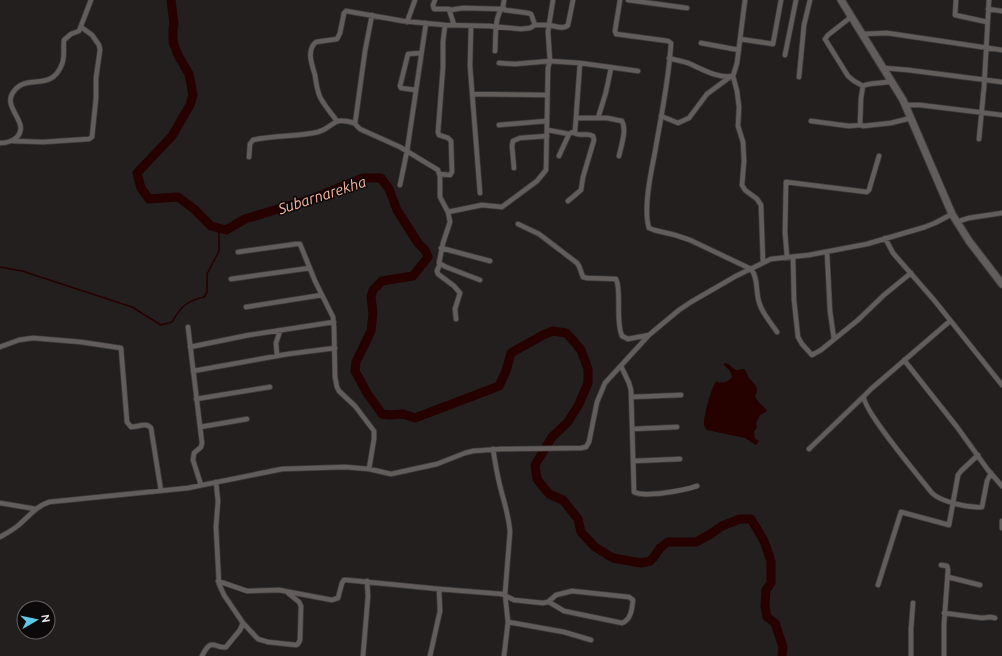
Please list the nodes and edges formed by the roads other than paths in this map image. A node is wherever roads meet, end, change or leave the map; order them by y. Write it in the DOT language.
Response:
graph roads {
  1 [pos="91,0"];
  2 [pos="415,0"];
  3 [pos="435,0"];
  4 [pos="504,0"];
  5 [pos="553,0"];
  6 [pos="573,0"];
  7 [pos="620,0"];
  8 [pos="628,0"];
  9 [pos="745,0"];
  10 [pos="780,0"];
  11 [pos="796,0"];
  12 [pos="810,0"];
  13 [pos="841,0"];
  14 [pos="956,0"];
  15 [pos="989,0"];
  16 [pos="502,8"];
  17 [pos="687,8"];
  18 [pos="988,9"];
  19 [pos="450,10"];
  20 [pos="1002,11"];
  21 [pos="372,15"];
  22 [pos="852,18"];
  23 [pos="407,22"];
  24 [pos="987,22"];
  25 [pos="426,23"];
  26 [pos="445,25"];
  27 [pos="454,25"];
  28 [pos="549,25"];
  29 [pos="471,26"];
  30 [pos="536,26"];
  31 [pos="81,27"];
  32 [pos="496,27"];
  33 [pos="862,34"];
  34 [pos="740,40"];
  35 [pos="701,43"];
  36 [pos="987,48"];
  37 [pos="495,50"];
  38 [pos="739,50"];
  39 [pos="1002,50"];
  40 [pos="421,53"];
  41 [pos="785,55"];
  42 [pos="669,58"];
  43 [pos="550,61"];
  44 [pos="499,63"];
  45 [pos="580,63"];
  46 [pos="611,68"];
  47 [pos="884,68"];
  48 [pos="638,71"];
  49 [pos="731,76"];
  50 [pos="799,77"];
  51 [pos="984,80"];
  52 [pos="892,81"];
  53 [pos="1002,82"];
  54 [pos="863,86"];
  55 [pos="415,90"];
  56 [pos="472,94"];
  57 [pos="547,95"];
  58 [pos="905,105"];
  59 [pos="981,112"];
  60 [pos="1002,115"];
  61 [pos="661,116"];
  62 [pos="576,118"];
  63 [pos="598,118"];
  64 [pos="911,118"];
  65 [pos="336,121"];
  66 [pos="547,121"];
  67 [pos="811,121"];
  68 [pos="354,123"];
  69 [pos="499,125"];
  70 [pos="861,125"];
  71 [pos="548,130"];
  72 [pos="571,133"];
  73 [pos="547,136"];
  74 [pos="979,139"];
  75 [pos="13,141"];
  76 [pos="0,143"];
  77 [pos="407,151"];
  78 [pos="559,156"];
  79 [pos="619,156"];
  80 [pos="879,156"];
  81 [pos="249,157"];
  82 [pos="514,168"];
  83 [pos="440,174"];
  84 [pos="400,185"];
  85 [pos="480,194"];
  86 [pos="568,201"];
  87 [pos="448,212"];
  88 [pos="1002,213"];
  89 [pos="952,214"];
  90 [pos="956,222"];
  91 [pos="518,224"];
  92 [pos="884,238"];
  93 [pos="441,248"];
  94 [pos="238,252"];
  95 [pos="827,252"];
  96 [pos="790,257"];
  97 [pos="490,262"];
  98 [pos="763,262"];
  99 [pos="440,264"];
  100 [pos="310,268"];
  101 [pos="751,268"];
  102 [pos="911,273"];
  103 [pos="230,279"];
  104 [pos="480,280"];
  105 [pos="1002,284"];
  106 [pos="322,295"];
  107 [pos="246,307"];
  108 [pos="456,319"];
  109 [pos="950,320"];
  110 [pos="334,322"];
  111 [pos="188,327"];
  112 [pos="280,331"];
  113 [pos="777,332"];
  114 [pos="649,335"];
  115 [pos="834,339"];
  116 [pos="0,347"];
  117 [pos="190,347"];
  118 [pos="334,348"];
  119 [pos="277,356"];
  120 [pos="904,360"];
  121 [pos="621,366"];
  122 [pos="193,371"];
  123 [pos="1002,385"];
  124 [pos="270,387"];
  125 [pos="681,395"];
  126 [pos="631,397"];
  127 [pos="863,397"];
  128 [pos="196,399"];
  129 [pos="247,419"];
  130 [pos="200,427"];
  131 [pos="677,427"];
  132 [pos="632,429"];
  133 [pos="493,449"];
  134 [pos="810,449"];
  135 [pos="978,455"];
  136 [pos="680,459"];
  137 [pos="633,461"];
  138 [pos="369,469"];
  139 [pos="991,473"];
  140 [pos="216,482"];
  141 [pos="201,485"];
  142 [pos="697,486"];
  143 [pos="1002,486"];
  144 [pos="161,491"];
  145 [pos="953,502"];
  146 [pos="0,503"];
  147 [pos="36,509"];
  148 [pos="1002,521"];
  149 [pos="1002,528"];
  150 [pos="0,537"];
  151 [pos="941,565"];
  152 [pos="948,577"];
  153 [pos="218,581"];
  154 [pos="367,581"];
  155 [pos="878,585"];
  156 [pos="980,585"];
  157 [pos="439,589"];
  158 [pos="287,592"];
  159 [pos="505,594"];
  160 [pos="549,602"];
  161 [pos="913,603"];
  162 [pos="944,613"];
  163 [pos="995,618"];
  164 [pos="508,622"];
  165 [pos="242,623"];
  166 [pos="591,640"];
  167 [pos="202,656"];
  168 [pos="363,656"];
  169 [pos="430,656"];
  170 [pos="504,656"];
  171 [pos="911,656"];
  172 [pos="944,656"];
  1 -- 31 [label="street"];
  2 -- 23 [label="street"];
  3 -- 19 [label="street"];
  4 -- 16 [label="street"];
  5 -- 28 [label="street"];
  6 -- 28 [label="street"];
  7 -- 42 [label="street"];
  8 -- 17 [label="street"];
  9 -- 34 [label="street"];
  10 -- 34 [label="street"];
  11 -- 41 [label="street"];
  12 -- 50 [label="street"];
  13 -- 22 [label="street"];
  14 -- 24 [label="street"];
  15 -- 18 [label="street"];
  16 -- 19 [label="street"];
  16 -- 30 [label="street"];
  16 -- 32 [label="street"];
  18 -- 20 [label="street"];
  18 -- 24 [label="street"];
  19 -- 27 [label="street"];
  21 -- 23 [label="street"];
  21 -- 65 [label="street"];
  21 -- 68 [label="street"];
  22 -- 33 [label="street"];
  22 -- 54 [label="street"];
  23 -- 25 [label="street"];
  24 -- 36 [label="street"];
  25 -- 26 [label="street"];
  25 -- 40 [label="street"];
  26 -- 27 [label="street"];
  26 -- 83 [label="street"];
  27 -- 29 [label="street"];
  28 -- 30 [label="street"];
  28 -- 43 [label="street"];
  29 -- 32 [label="street"];
  29 -- 56 [label="street"];
  30 -- 32 [label="street"];
  31 -- 75 [label="street"];
  31 -- 75 [label="street"];
  32 -- 37 [label="street"];
  33 -- 36 [label="street"];
  33 -- 47 [label="street"];
  34 -- 38 [label="street"];
  35 -- 38 [label="street"];
  36 -- 39 [label="street"];
  36 -- 51 [label="street"];
  38 -- 49 [label="street"];
  40 -- 55 [label="street"];
  40 -- 55 [label="street"];
  42 -- 49 [label="street"];
  42 -- 61 [label="street"];
  43 -- 44 [label="street"];
  43 -- 45 [label="street"];
  43 -- 57 [label="street"];
  45 -- 46 [label="street"];
  45 -- 62 [label="street"];
  46 -- 48 [label="street"];
  46 -- 63 [label="street"];
  47 -- 51 [label="street"];
  47 -- 52 [label="street"];
  49 -- 61 [label="street"];
  49 -- 98 [label="street"];
  51 -- 53 [label="street"];
  51 -- 59 [label="street"];
  52 -- 54 [label="street"];
  52 -- 58 [label="street"];
  54 -- 70 [label="street"];
  55 -- 77 [label="street"];
  56 -- 57 [label="street"];
  56 -- 85 [label="street"];
  57 -- 66 [label="street"];
  58 -- 59 [label="street"];
  58 -- 64 [label="street"];
  59 -- 60 [label="street"];
  59 -- 74 [label="street"];
  61 -- 101 [label="street"];
  62 -- 63 [label="street"];
  62 -- 72 [label="street"];
  63 -- 79 [label="street"];
  64 -- 70 [label="street"];
  64 -- 89 [label="street"];
  65 -- 68 [label="street"];
  65 -- 81 [label="street"];
  66 -- 69 [label="street"];
  66 -- 71 [label="street"];
  67 -- 70 [label="street"];
  68 -- 77 [label="street"];
  71 -- 72 [label="street"];
  71 -- 73 [label="street"];
  72 -- 78 [label="street"];
  72 -- 86 [label="street"];
  73 -- 82 [label="street"];
  73 -- 87 [label="street"];
  75 -- 76 [label="street"];
  77 -- 83 [label="street"];
  77 -- 84 [label="street"];
  80 -- 96 [label="street"];
  83 -- 87 [label="street"];
  87 -- 93 [label="street"];
  88 -- 90 [label="street"];
  89 -- 90 [label="street"];
  89 -- 92 [label="street"];
  90 -- 105 [label="street"];
  91 -- 114 [label="street"];
  92 -- 95 [label="street"];
  92 -- 102 [label="street"];
  93 -- 97 [label="street"];
  93 -- 99 [label="street"];
  94 -- 100 [label="street"];
  95 -- 96 [label="street"];
  95 -- 115 [label="street"];
  96 -- 98 [label="street"];
  96 -- 115 [label="street"];
  98 -- 101 [label="street"];
  99 -- 104 [label="street"];
  99 -- 108 [label="street"];
  100 -- 103 [label="street"];
  100 -- 106 [label="street"];
  101 -- 113 [label="street"];
  101 -- 114 [label="street"];
  102 -- 109 [label="street"];
  102 -- 115 [label="street"];
  106 -- 107 [label="street"];
  106 -- 110 [label="street"];
  109 -- 120 [label="street"];
  109 -- 123 [label="street"];
  110 -- 112 [label="street"];
  110 -- 118 [label="street"];
  111 -- 117 [label="street"];
  112 -- 117 [label="street"];
  112 -- 119 [label="street"];
  114 -- 121 [label="street"];
  116 -- 144 [label="street"];
  117 -- 122 [label="street"];
  118 -- 119 [label="street"];
  118 -- 138 [label="street"];
  119 -- 122 [label="street"];
  120 -- 127 [label="street"];
  120 -- 135 [label="street"];
  121 -- 126 [label="street"];
  121 -- 133 [label="street"];
  122 -- 128 [label="street"];
  124 -- 128 [label="street"];
  125 -- 126 [label="street"];
  126 -- 132 [label="street"];
  127 -- 134 [label="street"];
  127 -- 145 [label="street"];
  128 -- 130 [label="street"];
  129 -- 130 [label="street"];
  130 -- 141 [label="street"];
  131 -- 132 [label="street"];
  132 -- 137 [label="street"];
  133 -- 138 [label="street"];
  133 -- 159 [label="street"];
  135 -- 139 [label="street"];
  135 -- 145 [label="street"];
  136 -- 137 [label="street"];
  137 -- 142 [label="street"];
  138 -- 140 [label="street"];
  139 -- 143 [label="street"];
  139 -- 145 [label="street"];
  140 -- 141 [label="street"];
  140 -- 153 [label="street"];
  141 -- 144 [label="street"];
  144 -- 147 [label="street"];
  145 -- 155 [label="street"];
  146 -- 147 [label="street"];
  147 -- 150 [label="street"];
  148 -- 149 [label="street"];
  151 -- 152 [label="street"];
  152 -- 156 [label="street"];
  152 -- 162 [label="street"];
  153 -- 158 [label="street"];
  153 -- 165 [label="street"];
  154 -- 157 [label="street"];
  154 -- 158 [label="street"];
  154 -- 168 [label="street"];
  157 -- 159 [label="street"];
  157 -- 169 [label="street"];
  158 -- 165 [label="street"];
  159 -- 160 [label="street"];
  159 -- 164 [label="street"];
  160 -- 160 [label="street"];
  161 -- 171 [label="street"];
  162 -- 163 [label="street"];
  162 -- 172 [label="street"];
  164 -- 166 [label="street"];
  164 -- 170 [label="street"];
  165 -- 167 [label="street"];
}
